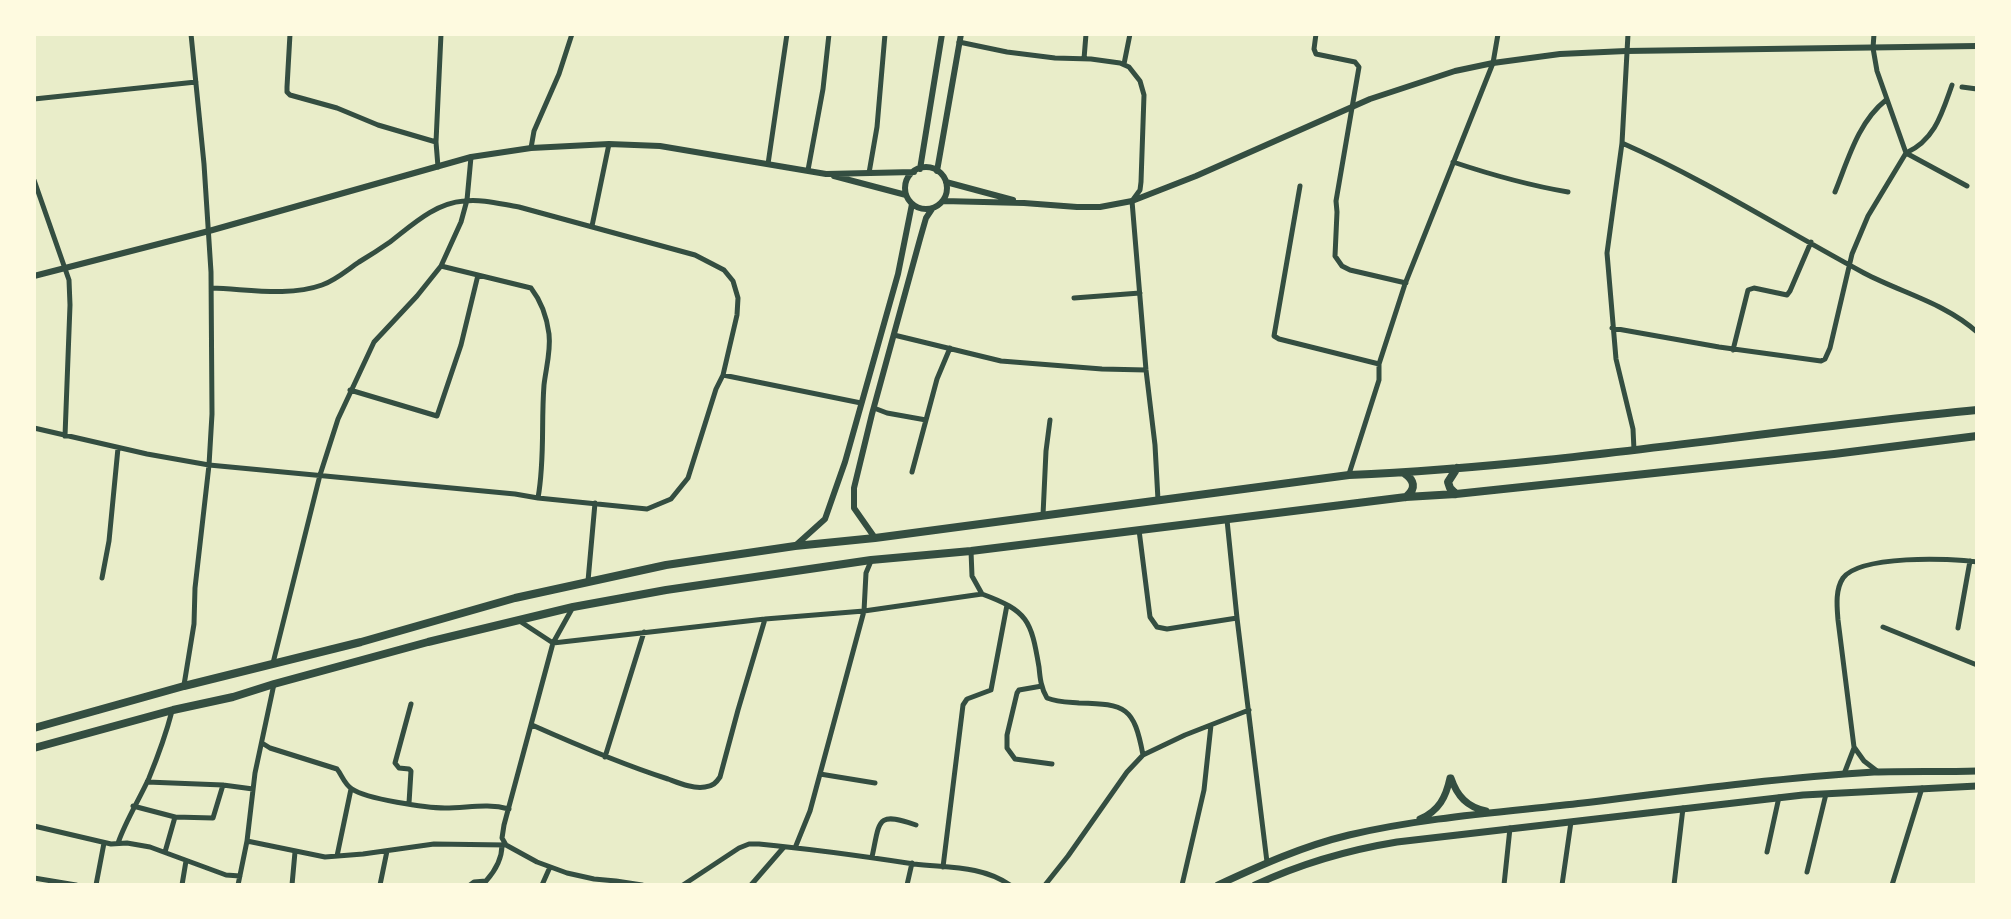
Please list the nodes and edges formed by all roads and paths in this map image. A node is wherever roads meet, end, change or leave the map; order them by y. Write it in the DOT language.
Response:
graph roads {
  1 [pos="191,34"];
  2 [pos="290,34"];
  3 [pos="441,34"];
  4 [pos="572,34"];
  5 [pos="787,34"];
  6 [pos="829,34"];
  7 [pos="885,34"];
  8 [pos="942,34"];
  9 [pos="1086,34"];
  10 [pos="1130,34"];
  11 [pos="1316,34"];
  12 [pos="1498,34"];
  13 [pos="1628,34"];
  14 [pos="1874,34"];
  15 [pos="960,38"];
  16 [pos="1977,46"];
  17 [pos="1873,48"];
  18 [pos="1626,51"];
  19 [pos="1084,59"];
  20 [pos="1493,63"];
  21 [pos="1124,65"];
  22 [pos="196,82"];
  23 [pos="1952,85"];
  24 [pos="1962,87"];
  25 [pos="1977,89"];
  26 [pos="34,99"];
  27 [pos="1886,100"];
  28 [pos="1351,108"];
  29 [pos="436,142"];
  30 [pos="1622,143"];
  31 [pos="609,144"];
  32 [pos="531,148"];
  33 [pos="1906,153"];
  34 [pos="471,157"];
  35 [pos="1453,162"];
  36 [pos="768,164"];
  37 [pos="438,168"];
  38 [pos="808,170"];
  39 [pos="917,170"];
  40 [pos="937,171"];
  41 [pos="869,173"];
  42 [pos="826,174"];
  43 [pos="34,180"];
  44 [pos="946,182"];
  45 [pos="1300,186"];
  46 [pos="1967,186"];
  47 [pos="1568,192"];
  48 [pos="1835,192"];
  49 [pos="906,195"];
  50 [pos="467,200"];
  51 [pos="943,201"];
  52 [pos="1132,201"];
  53 [pos="1024,203"];
  54 [pos="912,204"];
  55 [pos="932,209"];
  56 [pos="592,226"];
  57 [pos="209,231"];
  58 [pos="1811,242"];
  59 [pos="1849,264"];
  60 [pos="441,266"];
  61 [pos="64,268"];
  62 [pos="478,275"];
  63 [pos="34,276"];
  64 [pos="1406,283"];
  65 [pos="212,288"];
  66 [pos="1140,293"];
  67 [pos="1074,298"];
  68 [pos="1612,328"];
  69 [pos="1977,332"];
  70 [pos="894,335"];
  71 [pos="950,348"];
  72 [pos="1733,350"];
  73 [pos="1379,364"];
  74 [pos="1146,370"];
  75 [pos="723,375"];
  76 [pos="350,390"];
  77 [pos="861,403"];
  78 [pos="874,408"];
  79 [pos="1977,410"];
  80 [pos="926,420"];
  81 [pos="1050,420"];
  82 [pos="34,428"];
  83 [pos="65,436"];
  84 [pos="1977,436"];
  85 [pos="118,448"];
  86 [pos="1635,451"];
  87 [pos="845,462"];
  88 [pos="209,465"];
  89 [pos="860,466"];
  90 [pos="1457,468"];
  91 [pos="912,472"];
  92 [pos="1404,473"];
  93 [pos="320,475"];
  94 [pos="1349,475"];
  95 [pos="1456,494"];
  96 [pos="1406,497"];
  97 [pos="538,498"];
  98 [pos="1158,501"];
  99 [pos="595,503"];
  100 [pos="1043,515"];
  101 [pos="1227,520"];
  102 [pos="1139,530"];
  103 [pos="875,538"];
  104 [pos="795,546"];
  105 [pos="971,551"];
  106 [pos="871,560"];
  107 [pos="1974,561"];
  108 [pos="102,578"];
  109 [pos="588,581"];
  110 [pos="982,594"];
  111 [pos="1007,605"];
  112 [pos="573,607"];
  113 [pos="864,611"];
  114 [pos="1237,618"];
  115 [pos="765,619"];
  116 [pos="518,620"];
  117 [pos="1883,627"];
  118 [pos="1958,628"];
  119 [pos="644,632"];
  120 [pos="553,643"];
  121 [pos="273,663"];
  122 [pos="1977,665"];
  123 [pos="274,684"];
  124 [pos="184,686"];
  125 [pos="1042,686"];
  126 [pos="411,704"];
  127 [pos="173,710"];
  128 [pos="1249,710"];
  129 [pos="1211,724"];
  130 [pos="532,725"];
  131 [pos="34,728"];
  132 [pos="262,743"];
  133 [pos="1854,747"];
  134 [pos="34,748"];
  135 [pos="1143,755"];
  136 [pos="605,757"];
  137 [pos="1052,764"];
  138 [pos="1977,771"];
  139 [pos="1878,772"];
  140 [pos="820,774"];
  141 [pos="1844,774"];
  142 [pos="147,782"];
  143 [pos="875,783"];
  144 [pos="223,785"];
  145 [pos="1977,786"];
  146 [pos="1922,788"];
  147 [pos="253,789"];
  148 [pos="351,789"];
  149 [pos="1826,794"];
  150 [pos="1779,797"];
  151 [pos="409,803"];
  152 [pos="133,806"];
  153 [pos="1683,808"];
  154 [pos="509,809"];
  155 [pos="1496,812"];
  156 [pos="175,817"];
  157 [pos="1571,821"];
  158 [pos="1411,823"];
  159 [pos="916,825"];
  160 [pos="34,826"];
  161 [pos="1510,828"];
  162 [pos="247,841"];
  163 [pos="104,843"];
  164 [pos="118,843"];
  165 [pos="504,845"];
  166 [pos="785,846"];
  167 [pos="795,848"];
  168 [pos="387,851"];
  169 [pos="165,852"];
  170 [pos="295,852"];
  171 [pos="1767,852"];
  172 [pos="337,856"];
  173 [pos="872,857"];
  174 [pos="186,861"];
  175 [pos="1267,862"];
  176 [pos="912,863"];
  177 [pos="550,867"];
  178 [pos="943,867"];
  179 [pos="1807,872"];
  180 [pos="240,876"];
  181 [pos="34,878"];
  182 [pos="602,882"];
  183 [pos="76,885"];
  184 [pos="96,885"];
  185 [pos="182,885"];
  186 [pos="238,885"];
  187 [pos="292,885"];
  188 [pos="380,885"];
  189 [pos="470,885"];
  190 [pos="542,885"];
  191 [pos="642,885"];
  192 [pos="683,885"];
  193 [pos="751,885"];
  194 [pos="907,885"];
  195 [pos="1010,885"];
  196 [pos="1045,885"];
  197 [pos="1182,885"];
  198 [pos="1218,885"];
  199 [pos="1255,885"];
  200 [pos="1504,885"];
  201 [pos="1562,885"];
  202 [pos="1674,885"];
  203 [pos="1892,885"];
  1 -- 22 [label="street"];
  2 -- 29 [label="street"];
  3 -- 29 [label="street"];
  4 -- 32 [label="street"];
  5 -- 36 [label="street"];
  6 -- 38 [label="street"];
  7 -- 41 [label="street"];
  8 -- 39 [label="street"];
  9 -- 19 [label="street"];
  10 -- 21 [label="street"];
  11 -- 28 [label="street"];
  12 -- 20 [label="street"];
  13 -- 18 [label="street"];
  14 -- 17 [label="street"];
  15 -- 19 [label="street"];
  15 -- 40 [label="street"];
  16 -- 17 [label="street"];
  17 -- 18 [label="street"];
  17 -- 27 [label="street"];
  18 -- 20 [label="street"];
  18 -- 30 [label="street"];
  19 -- 21 [label="street"];
  20 -- 28 [label="street"];
  20 -- 35 [label="street"];
  21 -- 52 [label="street"];
  22 -- 26 [label="street"];
  22 -- 57 [label="street"];
  23 -- 33 [label="street"];
  24 -- 25 [label="street"];
  27 -- 33 [label="street"];
  27 -- 48 [label="street"];
  28 -- 52 [label="street"];
  28 -- 64 [label="street"];
  29 -- 37 [label="street"];
  30 -- 58 [label="street"];
  30 -- 68 [label="street"];
  31 -- 32 [label="street"];
  31 -- 36 [label="street"];
  31 -- 56 [label="street"];
  32 -- 34 [label="street"];
  33 -- 46 [label="street"];
  33 -- 59 [label="street"];
  34 -- 37 [label="street"];
  34 -- 50 [label="street"];
  35 -- 47 [label="street"];
  35 -- 64 [label="street"];
  36 -- 38 [label="street"];
  37 -- 57 [label="street"];
  38 -- 42 [label="street"];
  39 -- 40 [label="street"];
  39 -- 41 [label="street"];
  39 -- 49 [label="street"];
  40 -- 44 [label="street"];
  41 -- 42 [label="street"];
  42 -- 49 [label="street"];
  43 -- 61 [label="street"];
  44 -- 51 [label="street"];
  44 -- 53 [label="street"];
  45 -- 73 [label="street"];
  49 -- 54 [label="street"];
  50 -- 56 [label="street"];
  50 -- 60 [label="street"];
  50 -- 65 [label="street"];
  51 -- 53 [label="street"];
  51 -- 55 [label="street"];
  52 -- 53 [label="street"];
  52 -- 66 [label="street"];
  54 -- 55 [label="street"];
  54 -- 77 [label="street"];
  55 -- 70 [label="street"];
  56 -- 75 [label="street"];
  57 -- 61 [label="street"];
  57 -- 65 [label="street"];
  58 -- 59 [label="street"];
  58 -- 72 [label="street"];
  59 -- 69 [label="street"];
  59 -- 72 [label="street"];
  60 -- 62 [label="street"];
  60 -- 76 [label="street"];
  61 -- 63 [label="street"];
  61 -- 83 [label="street"];
  62 -- 76 [label="street"];
  62 -- 97 [label="street"];
  64 -- 73 [label="street"];
  65 -- 88 [label="street"];
  66 -- 67 [label="street"];
  66 -- 74 [label="street"];
  68 -- 72 [label="street"];
  68 -- 86 [label="street"];
  70 -- 71 [label="street"];
  70 -- 78 [label="street"];
  71 -- 74 [label="street"];
  71 -- 80 [label="street"];
  73 -- 94 [label="street"];
  74 -- 98 [label="street"];
  75 -- 77 [label="street"];
  75 -- 99 [label="street"];
  76 -- 93 [label="street"];
  77 -- 87 [label="street"];
  78 -- 80 [label="street"];
  78 -- 89 [label="street"];
  79 -- 86 [label="highway"];
  80 -- 91 [label="street"];
  81 -- 100 [label="street"];
  82 -- 83 [label="street"];
  83 -- 85 [label="street"];
  84 -- 95 [label="highway"];
  85 -- 88 [label="street"];
  85 -- 108 [label="street"];
  86 -- 90 [label="highway"];
  87 -- 89 [label="street"];
  87 -- 104 [label="street"];
  88 -- 93 [label="street"];
  88 -- 124 [label="street"];
  89 -- 103 [label="street"];
  90 -- 92 [label="highway"];
  90 -- 95 [label="highway"];
  92 -- 94 [label="highway"];
  92 -- 96 [label="highway"];
  93 -- 97 [label="street"];
  93 -- 121 [label="street"];
  94 -- 98 [label="highway"];
  95 -- 96 [label="highway"];
  96 -- 101 [label="highway"];
  97 -- 99 [label="street"];
  98 -- 100 [label="highway"];
  99 -- 109 [label="street"];
  100 -- 103 [label="highway"];
  101 -- 102 [label="highway"];
  101 -- 114 [label="street"];
  102 -- 105 [label="highway"];
  102 -- 114 [label="street"];
  103 -- 104 [label="highway"];
  104 -- 109 [label="highway"];
  105 -- 106 [label="highway"];
  105 -- 110 [label="street"];
  106 -- 112 [label="highway"];
  106 -- 113 [label="street"];
  107 -- 118 [label="street"];
  107 -- 133 [label="street"];
  109 -- 121 [label="highway"];
  110 -- 111 [label="street"];
  110 -- 113 [label="street"];
  111 -- 125 [label="street"];
  111 -- 178 [label="street"];
  112 -- 116 [label="highway"];
  112 -- 120 [label="street"];
  113 -- 115 [label="street"];
  113 -- 140 [label="street"];
  114 -- 128 [label="street"];
  115 -- 119 [label="street"];
  115 -- 136 [label="street"];
  116 -- 120 [label="street"];
  116 -- 123 [label="highway"];
  117 -- 122 [label="street"];
  119 -- 120 [label="street"];
  119 -- 136 [label="street"];
  120 -- 130 [label="street"];
  121 -- 124 [label="highway"];
  123 -- 127 [label="highway"];
  123 -- 132 [label="street"];
  124 -- 131 [label="highway"];
  125 -- 135 [label="street"];
  125 -- 137 [label="street"];
  126 -- 151 [label="street"];
  127 -- 134 [label="highway"];
  127 -- 142 [label="street"];
  128 -- 129 [label="street"];
  128 -- 175 [label="street"];
  129 -- 135 [label="street"];
  129 -- 197 [label="street"];
  130 -- 136 [label="street"];
  130 -- 154 [label="street"];
  132 -- 147 [label="street"];
  132 -- 148 [label="street"];
  133 -- 139 [label="street"];
  133 -- 141 [label="street"];
  135 -- 196 [label="street"];
  138 -- 139 [label="main road"];
  139 -- 141 [label="main road"];
  140 -- 143 [label="street"];
  140 -- 167 [label="street"];
  141 -- 155 [label="main road"];
  142 -- 144 [label="street"];
  142 -- 152 [label="street"];
  144 -- 147 [label="street"];
  144 -- 156 [label="street"];
  145 -- 146 [label="main road"];
  146 -- 149 [label="main road"];
  146 -- 203 [label="street"];
  147 -- 162 [label="street"];
  148 -- 151 [label="street"];
  148 -- 172 [label="street"];
  149 -- 150 [label="main road"];
  149 -- 179 [label="street"];
  150 -- 153 [label="main road"];
  150 -- 171 [label="street"];
  151 -- 154 [label="street"];
  152 -- 156 [label="street"];
  152 -- 164 [label="street"];
  153 -- 157 [label="main road"];
  153 -- 202 [label="street"];
  154 -- 165 [label="street"];
  155 -- 158 [label="main road"];
  155 -- 158 [label="main road"];
  156 -- 169 [label="street"];
  157 -- 161 [label="main road"];
  157 -- 201 [label="street"];
  158 -- 175 [label="main road"];
  159 -- 173 [label="street"];
  160 -- 163 [label="street"];
  161 -- 199 [label="main road"];
  161 -- 200 [label="street"];
  162 -- 170 [label="street"];
  162 -- 180 [label="street"];
  163 -- 164 [label="street"];
  163 -- 184 [label="street"];
  164 -- 169 [label="street"];
  165 -- 168 [label="street"];
  165 -- 177 [label="street"];
  165 -- 189 [label="street"];
  166 -- 167 [label="street"];
  166 -- 192 [label="street"];
  166 -- 193 [label="street"];
  167 -- 173 [label="street"];
  168 -- 172 [label="street"];
  168 -- 188 [label="street"];
  169 -- 174 [label="street"];
  170 -- 172 [label="street"];
  170 -- 187 [label="street"];
  173 -- 176 [label="street"];
  174 -- 180 [label="street"];
  174 -- 185 [label="street"];
  175 -- 198 [label="main road"];
  176 -- 178 [label="street"];
  176 -- 194 [label="street"];
  177 -- 182 [label="street"];
  177 -- 190 [label="street"];
  178 -- 195 [label="street"];
  180 -- 186 [label="street"];
  181 -- 183 [label="street"];
  182 -- 191 [label="street"];
}
